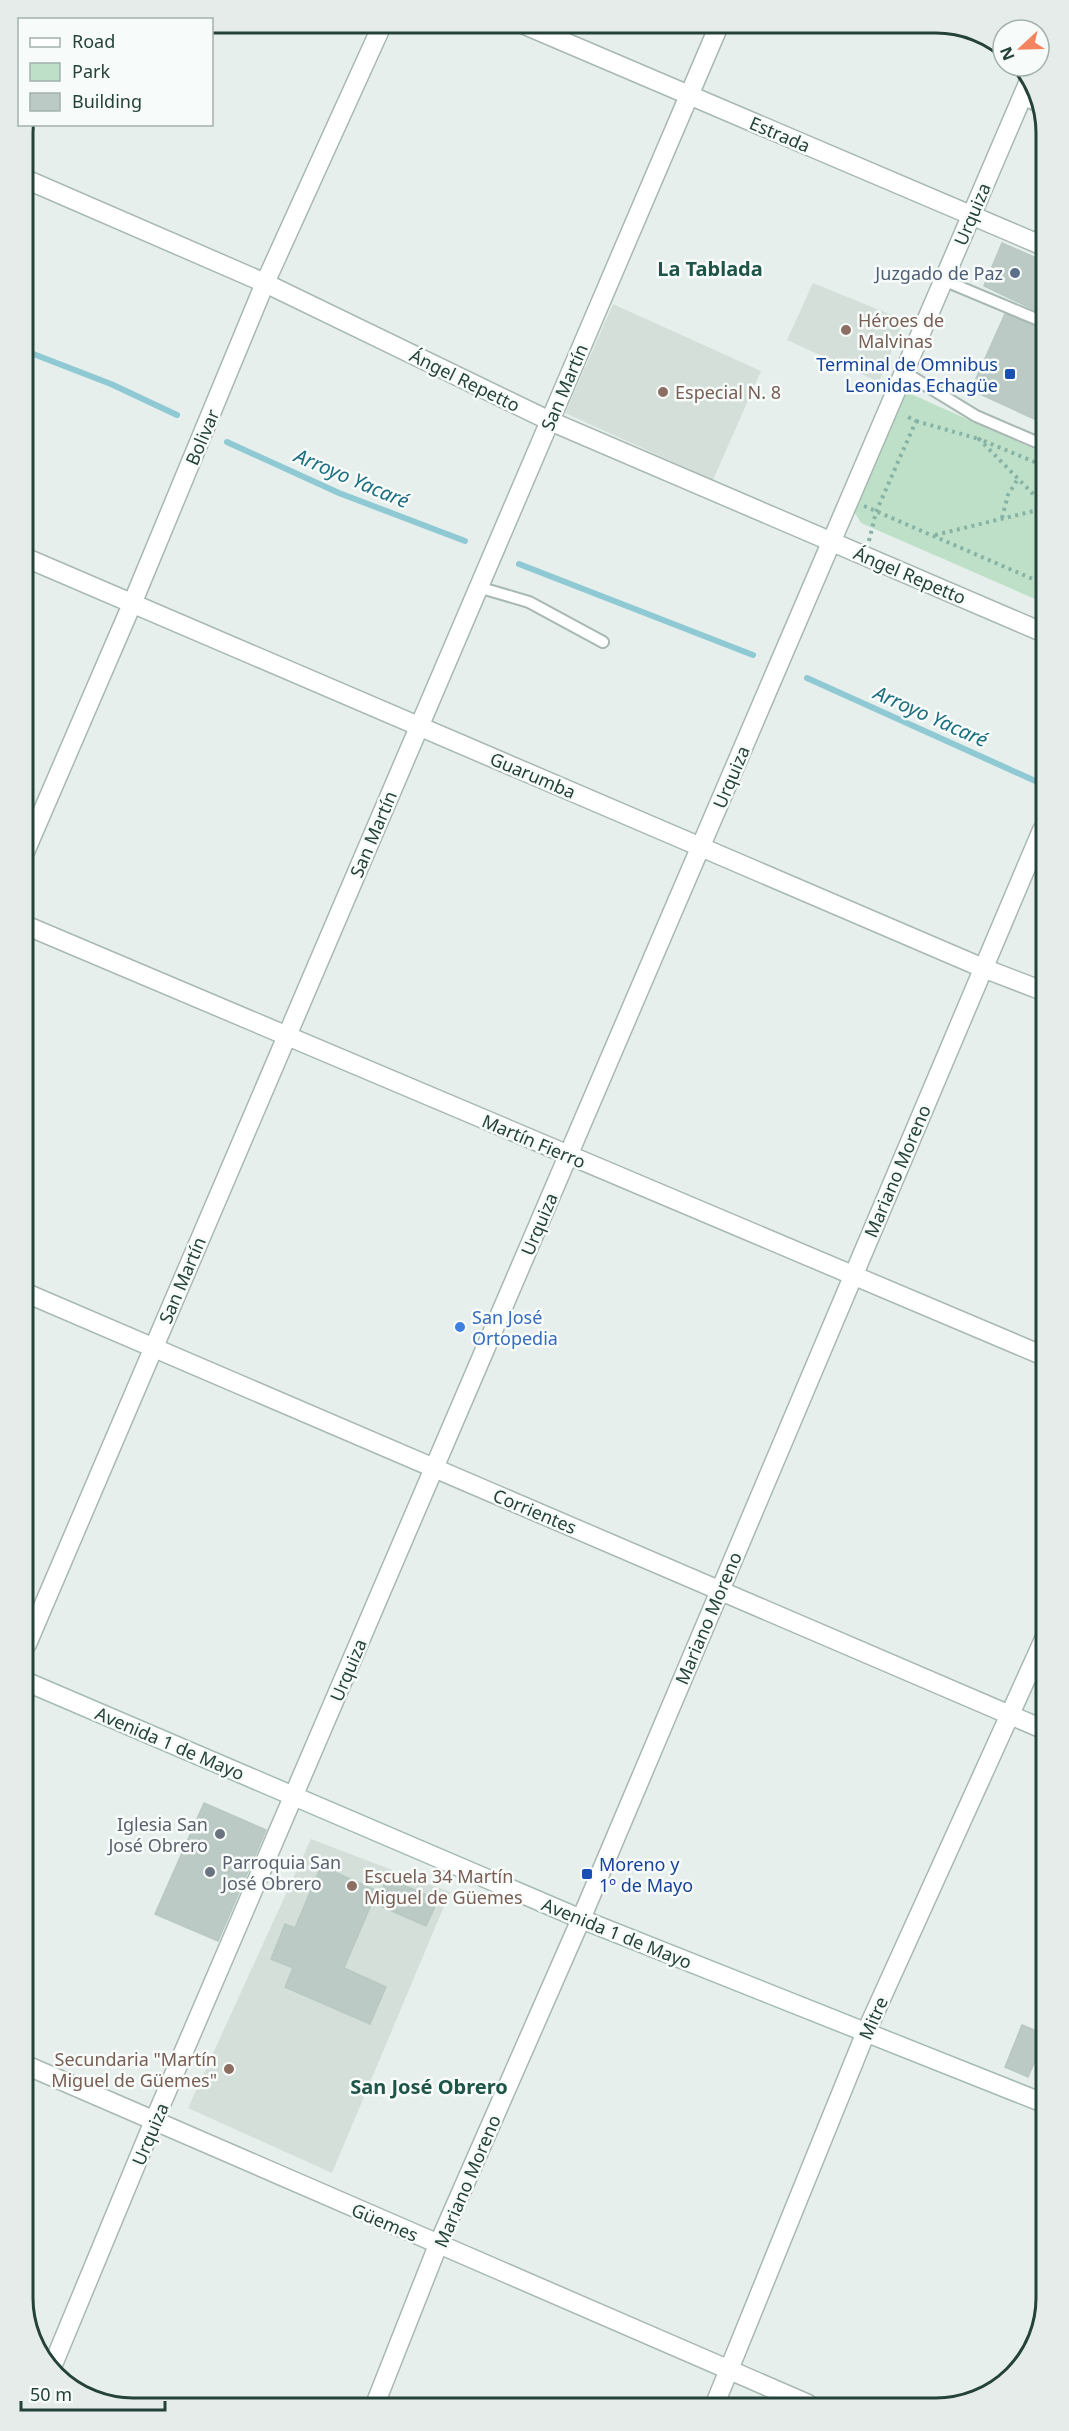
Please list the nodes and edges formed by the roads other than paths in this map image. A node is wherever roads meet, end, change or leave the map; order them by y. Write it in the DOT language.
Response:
graph roads {
  1 [pos="378,33"];
  2 [pos="543,33"];
  3 [pos="716,33"];
  4 [pos="1026,88"];
  5 [pos="689,95"];
  6 [pos="1021,99"];
  7 [pos="1032,103"];
  8 [pos="33,182"];
  9 [pos="971,215"];
  10 [pos="1036,243"];
  11 [pos="943,280"];
  12 [pos="265,284"];
  13 [pos="1036,319"];
  14 [pos="904,372"];
  15 [pos="550,421"];
  16 [pos="1036,442"];
  17 [pos="831,542"];
  18 [pos="33,561"];
  19 [pos="478,587"];
  20 [pos="132,604"];
  21 [pos="1036,629"];
  22 [pos="603,642"];
  23 [pos="419,726"];
  24 [pos="33,833"];
  25 [pos="1036,844"];
  26 [pos="701,847"];
  27 [pos="33,928"];
  28 [pos="983,968"];
  29 [pos="1036,988"];
  30 [pos="287,1036"];
  31 [pos="568,1155"];
  32 [pos="853,1276"];
  33 [pos="33,1296"];
  34 [pos="153,1348"];
  35 [pos="1036,1353"];
  36 [pos="434,1468"];
  37 [pos="720,1590"];
  38 [pos="33,1630"];
  39 [pos="1036,1658"];
  40 [pos="33,1685"];
  41 [pos="1012,1715"];
  42 [pos="1036,1726"];
  43 [pos="294,1796"];
  44 [pos="581,1918"];
  45 [pos="866,2032"];
  46 [pos="33,2068"];
  47 [pos="1036,2100"];
  48 [pos="154,2121"];
  49 [pos="438,2245"];
  50 [pos="55,2360"];
  51 [pos="729,2370"];
  52 [pos="378,2398"];
  53 [pos="717,2398"];
  54 [pos="794,2398"];
  1 -- 12 [label="street, Bolivar"];
  2 -- 5 [label="street, Estrada"];
  3 -- 5 [label="street, San Martín"];
  4 -- 6 [label="street, Urquiza"];
  5 -- 9 [label="street, Estrada"];
  5 -- 15 [label="street, San Martín"];
  6 -- 7 [label="lane"];
  6 -- 9 [label="street, Urquiza"];
  8 -- 12 [label="street, Ángel Repetto"];
  9 -- 10 [label="street, Estrada"];
  9 -- 11 [label="street, Urquiza"];
  11 -- 13 [label="lane"];
  11 -- 14 [label="street, Urquiza"];
  12 -- 15 [label="street, Ángel Repetto"];
  12 -- 20 [label="street, Bolivar"];
  14 -- 16 [label="lane"];
  14 -- 17 [label="street, Urquiza"];
  15 -- 17 [label="street, Ángel Repetto"];
  15 -- 19 [label="street, San Martín"];
  17 -- 21 [label="street, Ángel Repetto"];
  17 -- 26 [label="street, Urquiza"];
  18 -- 20 [label="street, Guarumba"];
  19 -- 22 [label="lane"];
  19 -- 23 [label="street, San Martín"];
  20 -- 23 [label="street, Guarumba"];
  20 -- 24 [label="street, Bolivar"];
  23 -- 26 [label="street, Guarumba"];
  23 -- 30 [label="street, San Martín"];
  25 -- 28 [label="street, Mariano Moreno"];
  26 -- 28 [label="street, Guarumba"];
  26 -- 31 [label="street, Urquiza"];
  27 -- 30 [label="street, Martín Fierro"];
  28 -- 29 [label="street, Guarumba"];
  28 -- 32 [label="street, Mariano Moreno"];
  30 -- 31 [label="street, Martín Fierro"];
  30 -- 34 [label="street, San Martín"];
  31 -- 32 [label="street, Martín Fierro"];
  31 -- 36 [label="street, Urquiza"];
  32 -- 35 [label="street, Martín Fierro"];
  32 -- 37 [label="street, Mariano Moreno"];
  33 -- 34 [label="street, Corrientes"];
  34 -- 36 [label="street, Corrientes"];
  34 -- 38 [label="street, San Martín"];
  36 -- 37 [label="street, Corrientes"];
  36 -- 43 [label="street, Urquiza"];
  37 -- 41 [label="street, Corrientes"];
  37 -- 44 [label="street, Mariano Moreno"];
  39 -- 41 [label="street, Mitre"];
  40 -- 43 [label="street, Avenida 1 de Mayo"];
  41 -- 42 [label="street, Corrientes"];
  41 -- 45 [label="street, Mitre"];
  43 -- 44 [label="street, Avenida 1 de Mayo"];
  43 -- 48 [label="street, Urquiza"];
  44 -- 45 [label="street, Avenida 1 de Mayo"];
  44 -- 49 [label="street, Mariano Moreno"];
  45 -- 47 [label="street, Avenida 1 de Mayo"];
  45 -- 51 [label="street, Mitre"];
  46 -- 48 [label="street, Güemes"];
  48 -- 49 [label="street, Güemes"];
  48 -- 50 [label="street, Urquiza"];
  49 -- 51 [label="street, Güemes"];
  49 -- 52 [label="street, Mariano Moreno"];
  51 -- 53 [label="street, Mitre"];
  51 -- 54 [label="street, Güemes"];
}
